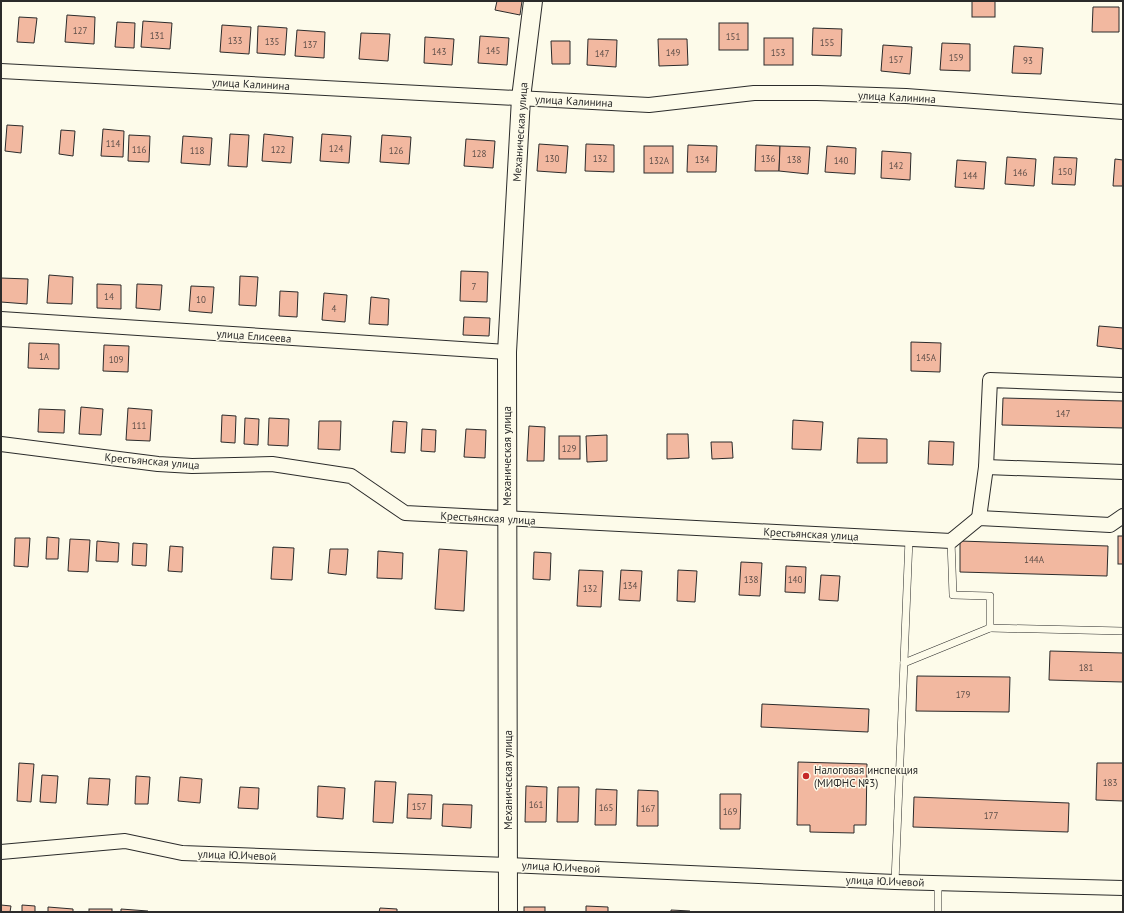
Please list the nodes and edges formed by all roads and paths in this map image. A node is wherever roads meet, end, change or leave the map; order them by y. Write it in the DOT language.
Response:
graph roads {
  1 [pos="534,1"];
  2 [pos="1,71"];
  3 [pos="521,98"];
  4 [pos="1123,112"];
  5 [pos="1,320"];
  6 [pos="507,352"];
  7 [pos="1123,385"];
  8 [pos="1,444"];
  9 [pos="986,467"];
  10 [pos="1123,472"];
  11 [pos="1123,516"];
  12 [pos="979,518"];
  13 [pos="507,519"];
  14 [pos="909,539"];
  15 [pos="952,541"];
  16 [pos="990,628"];
  17 [pos="1123,631"];
  18 [pos="904,663"];
  19 [pos="1,852"];
  20 [pos="508,865"];
  21 [pos="895,882"];
  22 [pos="938,883"];
  23 [pos="1123,888"];
  24 [pos="508,912"];
  25 [pos="938,912"];
  1 -- 3 [label="street, Механическая улица"];
  2 -- 3 [label="street, улица Калинина"];
  3 -- 4 [label="street, улица Калинина"];
  3 -- 6 [label="street, Механическая улица"];
  5 -- 6 [label="street, улица Елисеева"];
  6 -- 13 [label="street, Механическая улица"];
  7 -- 9 [label="street"];
  8 -- 13 [label="street, Крестьянская улица"];
  9 -- 10 [label="street"];
  9 -- 12 [label="street"];
  11 -- 12 [label="street"];
  12 -- 15 [label="street"];
  13 -- 14 [label="street, Крестьянская улица"];
  13 -- 20 [label="street, Механическая улица"];
  14 -- 15 [label="street, Крестьянская улица"];
  14 -- 18 [label="lane"];
  15 -- 16 [label="lane"];
  16 -- 17 [label="lane"];
  16 -- 18 [label="lane"];
  18 -- 21 [label="lane"];
  19 -- 20 [label="street, улица Ю.Ичевой"];
  20 -- 21 [label="street, улица Ю.Ичевой"];
  20 -- 24 [label="street, Механическая улица"];
  21 -- 22 [label="street, улица Ю.Ичевой"];
  22 -- 23 [label="street, улица Ю.Ичевой"];
  22 -- 25 [label="lane"];
}
